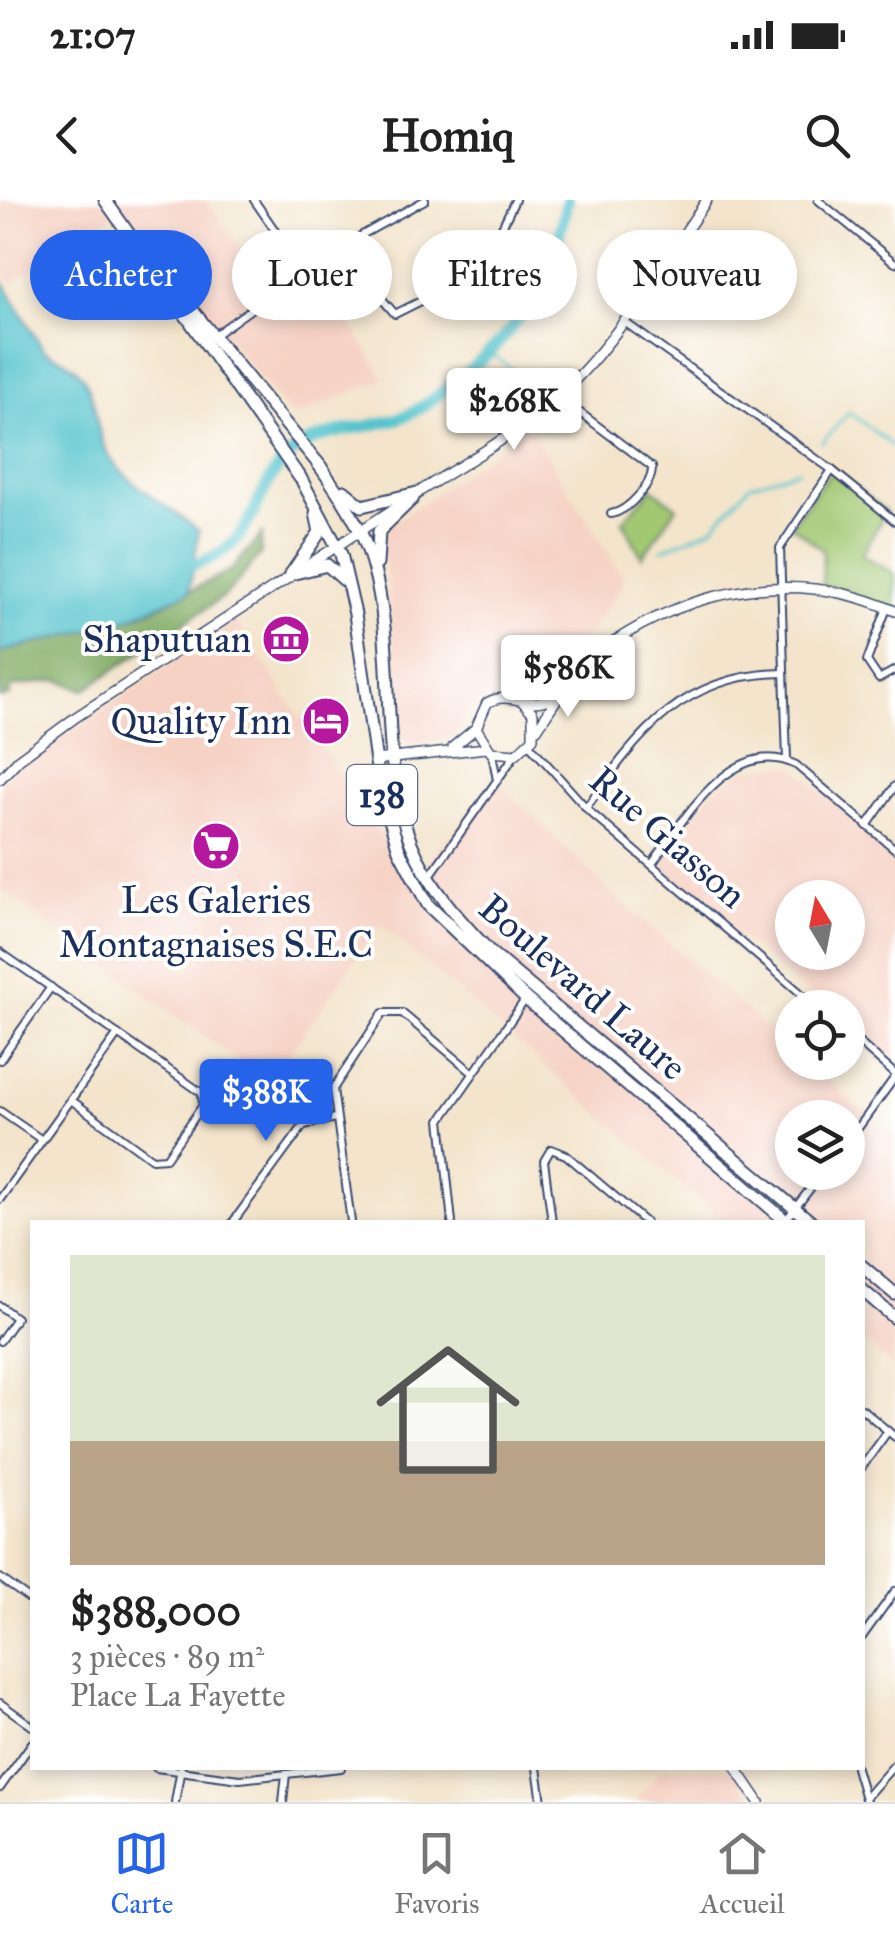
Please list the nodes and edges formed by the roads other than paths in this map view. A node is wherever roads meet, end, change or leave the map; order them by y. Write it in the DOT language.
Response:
graph roads {
  1 [pos="105,200"];
  2 [pos="425,200"];
  3 [pos="515,200"];
  4 [pos="707,200"];
  5 [pos="818,200"];
  6 [pos="256,201"];
  7 [pos="125,230"];
  8 [pos="275,230"];
  9 [pos="369,230"];
  10 [pos="895,263"];
  11 [pos="392,310"];
  12 [pos="186,320"];
  13 [pos="201,320"];
  14 [pos="235,320"];
  15 [pos="622,321"];
  16 [pos="214,335"];
  17 [pos="202,344"];
  18 [pos="558,396"];
  19 [pos="317,462"];
  20 [pos="832,470"];
  21 [pos="299,474"];
  22 [pos="418,494"];
  23 [pos="611,514"];
  24 [pos="895,521"];
  25 [pos="360,531"];
  26 [pos="338,544"];
  27 [pos="291,574"];
  28 [pos="781,587"];
  29 [pos="378,588"];
  30 [pos="891,610"];
  31 [pos="355,614"];
  32 [pos="895,670"];
  33 [pos="784,672"];
  34 [pos="565,686"];
  35 [pos="521,700"];
  36 [pos="476,728"];
  37 [pos="535,731"];
  38 [pos="529,744"];
  39 [pos="451,749"];
  40 [pos="489,750"];
  41 [pos="516,754"];
  42 [pos="392,757"];
  43 [pos="374,760"];
  44 [pos="787,760"];
  45 [pos="0,779"];
  46 [pos="497,781"];
  47 [pos="895,786"];
  48 [pos="586,808"];
  49 [pos="868,826"];
  50 [pos="895,849"];
  51 [pos="652,864"];
  52 [pos="429,877"];
  53 [pos="0,952"];
  54 [pos="51,987"];
  55 [pos="797,990"];
  56 [pos="530,993"];
  57 [pos="118,1034"];
  58 [pos="865,1048"];
  59 [pos="0,1060"];
  60 [pos="473,1073"];
  61 [pos="895,1075"];
  62 [pos="71,1100"];
  63 [pos="0,1111"];
  64 [pos="335,1118"];
  65 [pos="865,1118"];
  66 [pos="42,1140"];
  67 [pos="809,1190"];
  68 [pos="0,1199"];
  69 [pos="795,1209"];
  70 [pos="234,1220"];
  71 [pos="351,1220"];
  72 [pos="452,1220"];
  73 [pos="552,1220"];
  74 [pos="642,1220"];
  75 [pos="784,1220"];
  76 [pos="787,1220"];
  77 [pos="809,1220"];
  78 [pos="865,1269"];
  79 [pos="875,1278"];
  80 [pos="865,1290"];
  81 [pos="865,1294"];
  82 [pos="895,1294"];
  83 [pos="0,1306"];
  84 [pos="895,1318"];
  85 [pos="0,1341"];
  86 [pos="865,1412"];
  87 [pos="888,1431"];
  88 [pos="895,1437"];
  89 [pos="865,1463"];
  90 [pos="0,1578"];
  91 [pos="895,1591"];
  92 [pos="30,1600"];
  93 [pos="865,1633"];
  94 [pos="0,1703"];
  95 [pos="30,1725"];
  96 [pos="30,1745"];
  97 [pos="895,1764"];
  98 [pos="180,1770"];
  99 [pos="323,1770"];
  100 [pos="537,1770"];
  101 [pos="737,1770"];
  102 [pos="857,1770"];
  103 [pos="286,1774"];
  104 [pos="0,1788"];
  105 [pos="866,1800"];
  106 [pos="175,1802"];
  107 [pos="282,1802"];
  108 [pos="542,1802"];
  109 [pos="758,1802"];
  1 -- 7 [label="highway, 138"];
  2 -- 9 [label="street"];
  3 -- 11 [label="street"];
  4 -- 15 [label="street"];
  5 -- 10 [label="street"];
  6 -- 8 [label="street"];
  12 -- 17 [label="highway, 138"];
  13 -- 16 [label="highway, 138"];
  14 -- 16 [label="street"];
  15 -- 18 [label="street"];
  15 -- 20 [label="street"];
  16 -- 17 [label="street"];
  16 -- 19 [label="highway, 138"];
  17 -- 21 [label="highway, 138"];
  18 -- 22 [label="street"];
  18 -- 23 [label="street"];
  19 -- 22 [label="highway"];
  19 -- 25 [label="highway, Boulevard Laure / 138"];
  20 -- 24 [label="street"];
  20 -- 28 [label="street"];
  21 -- 26 [label="highway, Boulevard Laure / 138"];
  21 -- 27 [label="highway"];
  22 -- 25 [label="street"];
  22 -- 29 [label="highway"];
  25 -- 26 [label="street"];
  25 -- 29 [label="highway, Boulevard Laure / 138"];
  26 -- 27 [label="street"];
  26 -- 31 [label="highway, Boulevard Laure / 138"];
  27 -- 31 [label="highway"];
  27 -- 45 [label="street"];
  28 -- 30 [label="street"];
  28 -- 33 [label="street"];
  28 -- 34 [label="street"];
  29 -- 42 [label="highway, Boulevard Laure / 138"];
  30 -- 32 [label="street"];
  31 -- 43 [label="highway, Boulevard Laure / 138"];
  33 -- 44 [label="street"];
  33 -- 48 [label="street"];
  34 -- 35 [label="street"];
  34 -- 37 [label="street"];
  35 -- 36 [label="street"];
  35 -- 37 [label="street"];
  36 -- 39 [label="street"];
  36 -- 40 [label="street"];
  37 -- 38 [label="street"];
  38 -- 41 [label="street"];
  38 -- 48 [label="street, Rue Giasson"];
  39 -- 40 [label="street"];
  39 -- 42 [label="street"];
  40 -- 41 [label="street"];
  40 -- 46 [label="street"];
  41 -- 46 [label="street"];
  42 -- 43 [label="street"];
  42 -- 52 [label="highway, Boulevard Laure / 138"];
  43 -- 56 [label="highway, Boulevard Laure / 138"];
  44 -- 49 [label="street"];
  44 -- 51 [label="street"];
  46 -- 52 [label="street"];
  47 -- 49 [label="street"];
  48 -- 51 [label="street, Rue Giasson"];
  49 -- 50 [label="street"];
  51 -- 55 [label="street, Rue Giasson"];
  52 -- 56 [label="highway, Boulevard Laure / 138"];
  53 -- 54 [label="street"];
  54 -- 57 [label="street"];
  54 -- 59 [label="street"];
  56 -- 60 [label="street"];
  56 -- 69 [label="highway, Boulevard Laure / 138"];
  56 -- 75 [label="highway, Boulevard Laure / 138"];
  57 -- 62 [label="street"];
  57 -- 62 [label="street"];
  58 -- 61 [label="street"];
  60 -- 64 [label="street"];
  60 -- 72 [label="street"];
  61 -- 65 [label="street"];
  62 -- 66 [label="street"];
  63 -- 66 [label="street"];
  64 -- 70 [label="street"];
  64 -- 71 [label="street"];
  66 -- 68 [label="street"];
  67 -- 69 [label="street"];
  69 -- 76 [label="street"];
  69 -- 77 [label="highway, Boulevard Laure / 138"];
  73 -- 74 [label="street"];
  78 -- 79 [label="highway"];
  79 -- 80 [label="street"];
  79 -- 82 [label="highway"];
  81 -- 84 [label="highway"];
  83 -- 85 [label="street"];
  86 -- 87 [label="street"];
  87 -- 88 [label="street"];
  87 -- 89 [label="street"];
  90 -- 92 [label="street"];
  91 -- 93 [label="street"];
  94 -- 95 [label="street"];
  96 -- 104 [label="street"];
  97 -- 105 [label="street"];
  98 -- 103 [label="street"];
  98 -- 106 [label="street"];
  99 -- 103 [label="street"];
  100 -- 108 [label="street"];
  101 -- 109 [label="street"];
  102 -- 105 [label="street"];
  103 -- 107 [label="street"];
}
